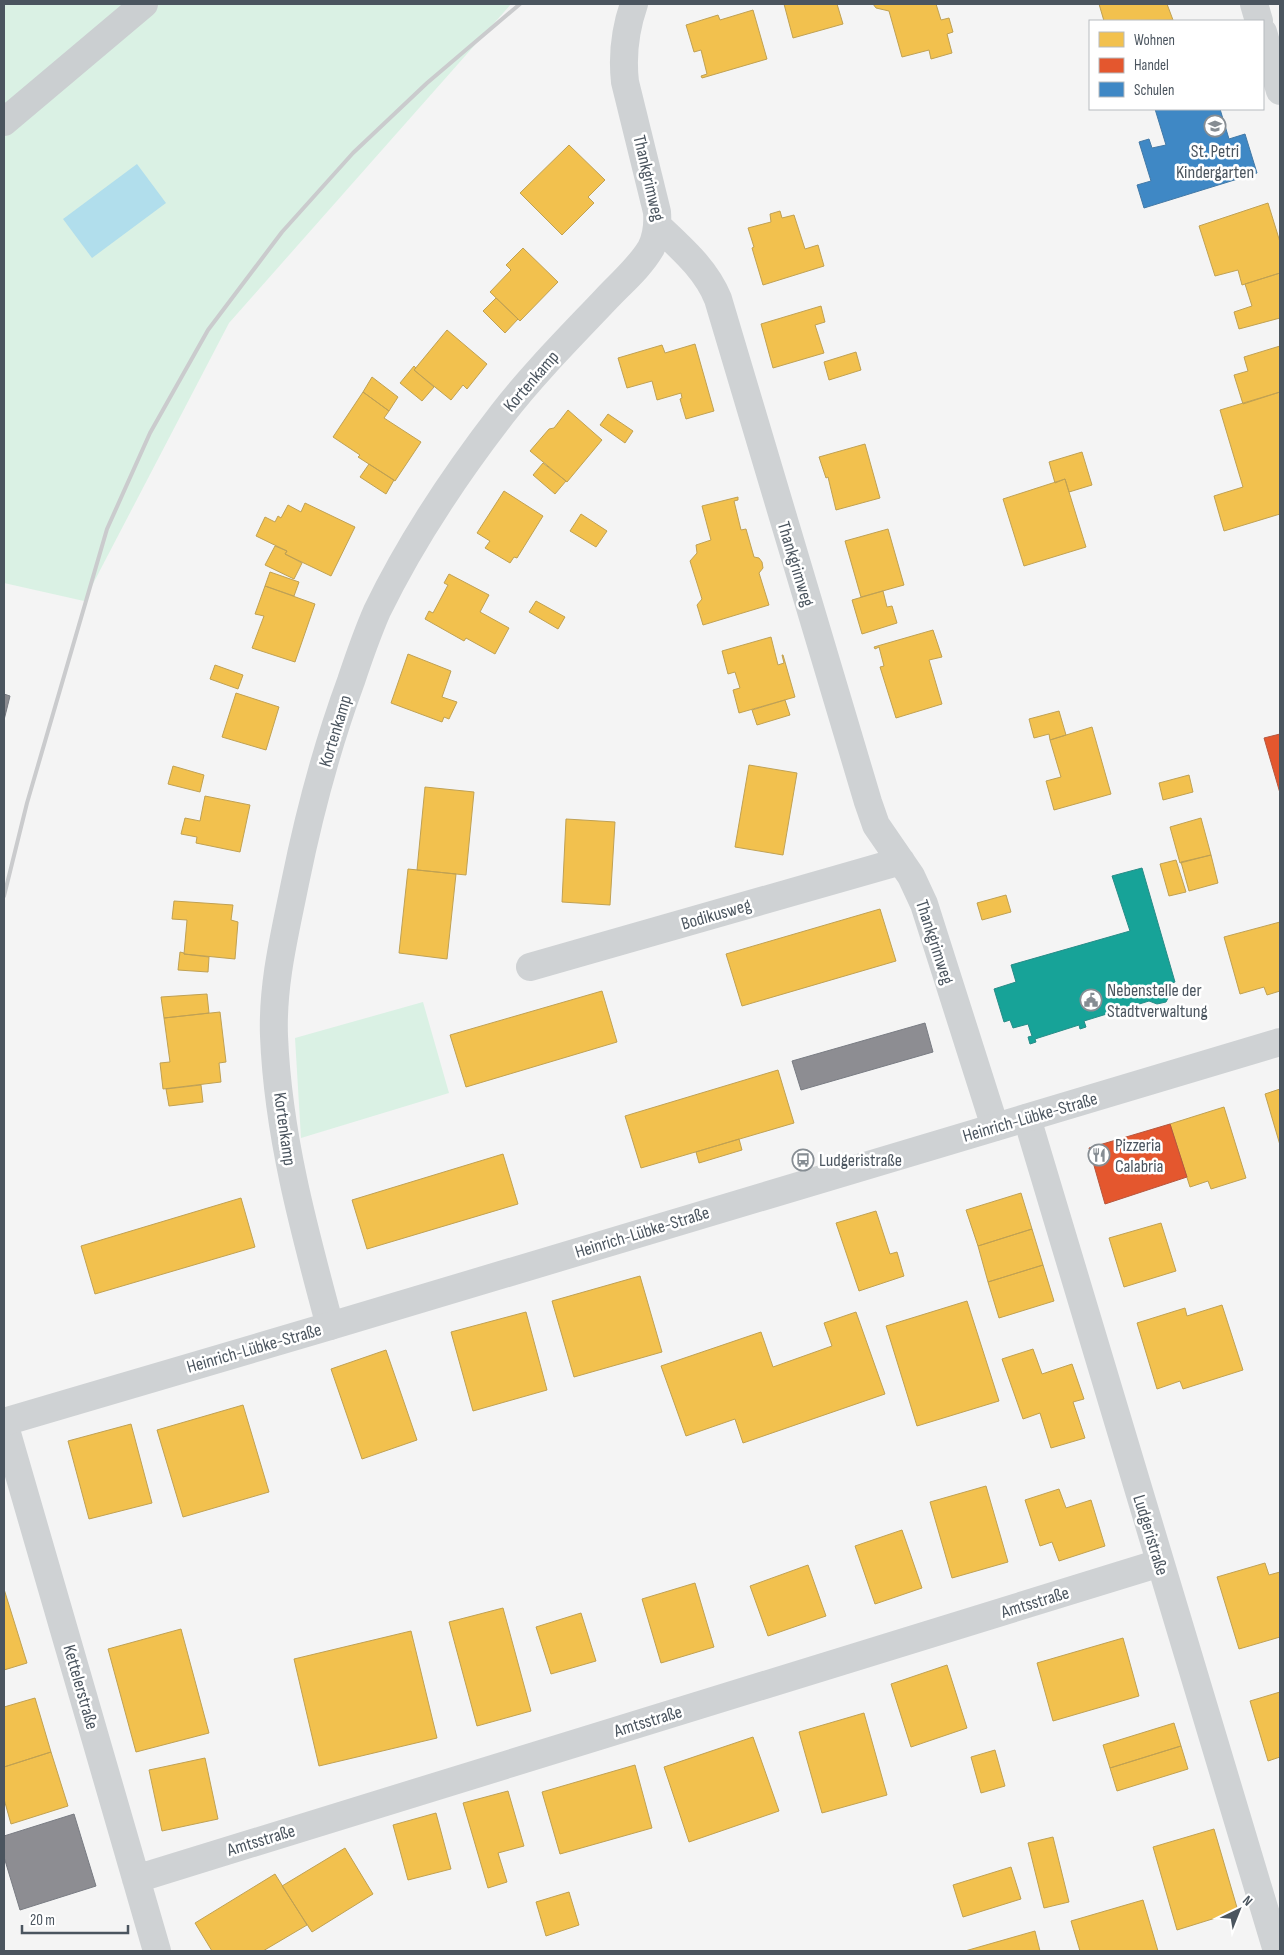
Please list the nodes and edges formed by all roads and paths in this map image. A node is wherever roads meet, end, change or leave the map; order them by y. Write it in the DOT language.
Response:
graph roads {
  1 [pos="144,4"];
  2 [pos="634,4"];
  3 [pos="1254,4"];
  4 [pos="1259,20"];
  5 [pos="1264,35"];
  6 [pos="1280,91"];
  7 [pos="4,122"];
  8 [pos="658,226"];
  9 [pos="901,861"];
  10 [pos="530,967"];
  11 [pos="1280,1042"];
  12 [pos="1027,1118"];
  13 [pos="995,1127"];
  14 [pos="330,1326"];
  15 [pos="4,1422"];
  16 [pos="1160,1563"];
  17 [pos="136,1879"];
  18 [pos="157,1951"];
  19 [pos="1277,1951"];
  1 -- 7 [label="main road"];
  2 -- 8 [label="street, Thankgrimweg"];
  3 -- 4 [label="street"];
  5 -- 6 [label="street"];
  8 -- 9 [label="street, Thankgrimweg"];
  8 -- 14 [label="street, Kortenkamp"];
  9 -- 10 [label="street, Bodikusweg"];
  9 -- 13 [label="street, Thankgrimweg"];
  11 -- 12 [label="street, Heinrich-Lübke-Straße"];
  12 -- 13 [label="street, Heinrich-Lübke-Straße"];
  12 -- 16 [label="street, Ludgeristraße"];
  13 -- 14 [label="street, Heinrich-Lübke-Straße"];
  14 -- 15 [label="street, Heinrich-Lübke-Straße"];
  15 -- 17 [label="street, Kettelerstraße"];
  16 -- 17 [label="street, Amtsstraße"];
  16 -- 19 [label="street, Ludgeristraße"];
  17 -- 18 [label="street, Kettelerstraße"];
}
